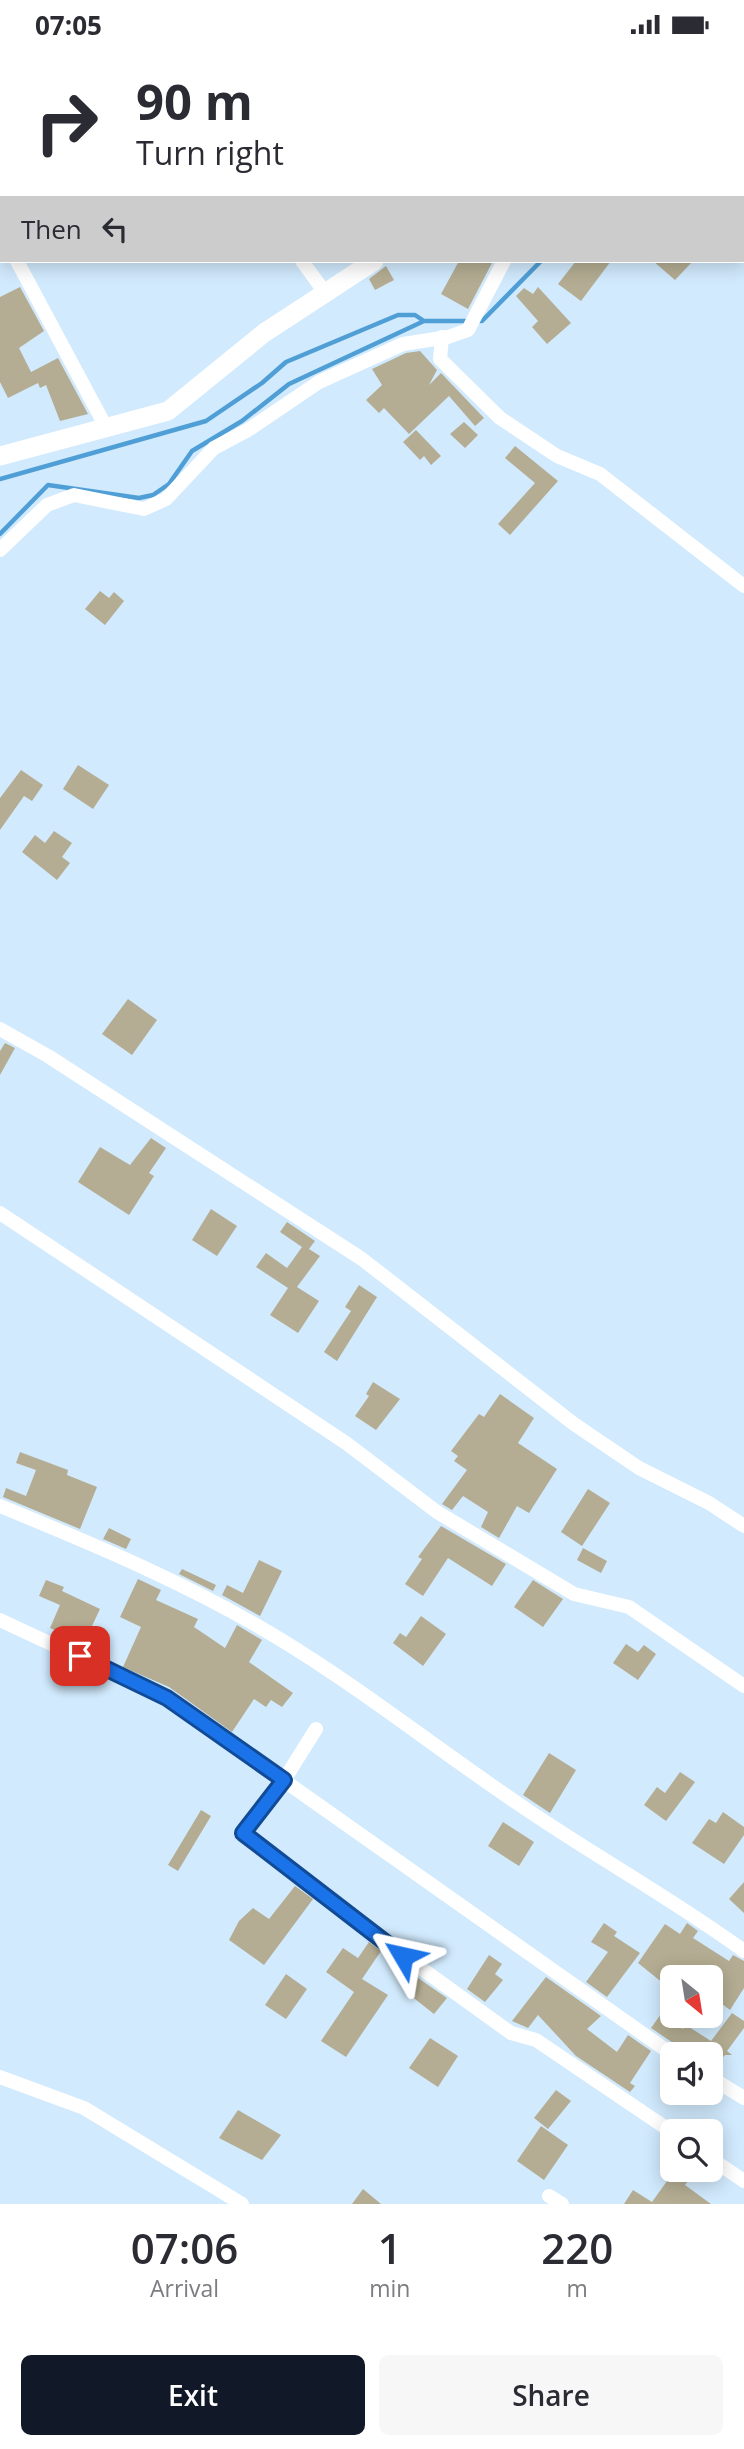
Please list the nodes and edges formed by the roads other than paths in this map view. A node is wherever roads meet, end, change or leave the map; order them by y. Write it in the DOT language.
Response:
graph roads {
  1 [pos="18,263"];
  2 [pos="303,263"];
  3 [pos="371,263"];
  4 [pos="503,263"];
  5 [pos="326,294"];
  6 [pos="442,337"];
  7 [pos="107,429"];
  8 [pos="0,456"];
  9 [pos="0,550"];
  10 [pos="744,586"];
  11 [pos="0,1030"];
  12 [pos="0,1213"];
  13 [pos="0,1506"];
  14 [pos="744,1526"];
  15 [pos="0,1620"];
  16 [pos="744,1686"];
  17 [pos="316,1729"];
  18 [pos="284,1780"];
  19 [pos="744,1951"];
  20 [pos="660,2046"];
  21 [pos="0,2077"];
  22 [pos="723,2085"];
  23 [pos="744,2098"];
  24 [pos="660,2124"];
  25 [pos="723,2167"];
  26 [pos="744,2181"];
  27 [pos="242,2204"];
  1 -- 7 [label="street"];
  2 -- 5 [label="street"];
  3 -- 5 [label="street"];
  4 -- 6 [label="street"];
  5 -- 7 [label="street"];
  6 -- 9 [label="street"];
  6 -- 10 [label="street"];
  7 -- 8 [label="street"];
  11 -- 14 [label="street"];
  12 -- 16 [label="street"];
  13 -- 19 [label="street"];
  15 -- 18 [label="street"];
  17 -- 18 [label="street"];
  18 -- 20 [label="street"];
  18 -- 24 [label="street"];
  21 -- 27 [label="street"];
  22 -- 23 [label="street"];
  25 -- 26 [label="street"];
}
